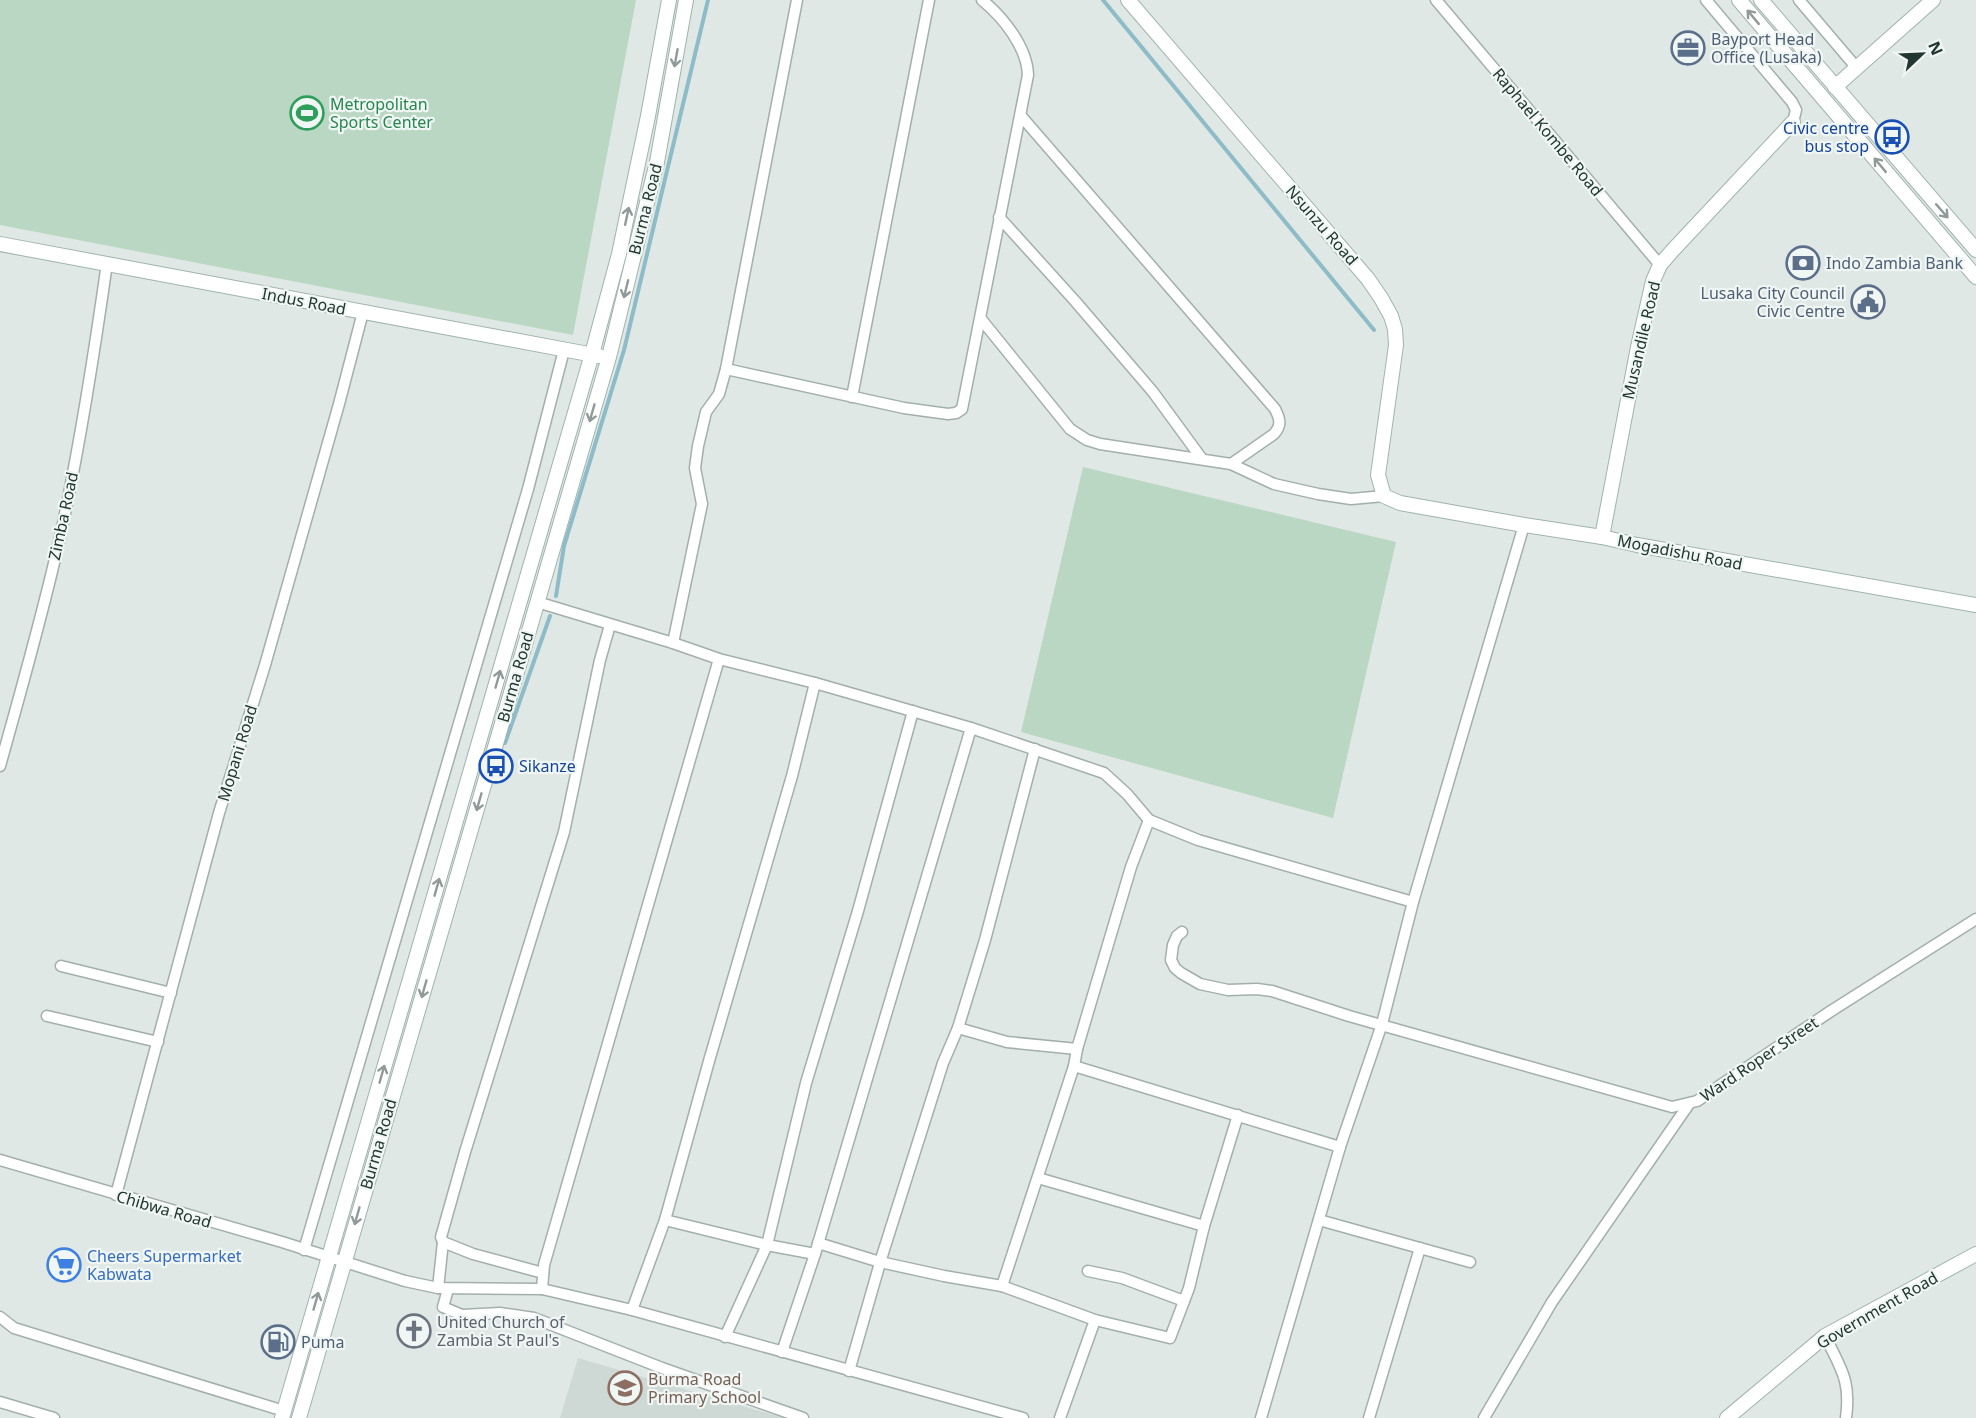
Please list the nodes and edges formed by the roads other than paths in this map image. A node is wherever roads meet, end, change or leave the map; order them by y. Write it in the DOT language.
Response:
graph roads {
  1 [pos="669,0"];
  2 [pos="686,0"];
  3 [pos="797,0"];
  4 [pos="929,0"];
  5 [pos="982,0"];
  6 [pos="1128,0"];
  7 [pos="1436,0"];
  8 [pos="1706,0"];
  9 [pos="1739,0"];
  10 [pos="1761,0"];
  11 [pos="1798,0"];
  12 [pos="1933,0"];
  13 [pos="1856,67"];
  14 [pos="1835,87"];
  15 [pos="1021,116"];
  16 [pos="1793,122"];
  17 [pos="999,217"];
  18 [pos="0,244"];
  19 [pos="1976,250"];
  20 [pos="107,263"];
  21 [pos="1660,265"];
  22 [pos="1976,277"];
  23 [pos="363,312"];
  24 [pos="981,319"];
  25 [pos="564,350"];
  26 [pos="592,354"];
  27 [pos="609,357"];
  28 [pos="726,369"];
  29 [pos="852,397"];
  30 [pos="1202,459"];
  31 [pos="1230,464"];
  32 [pos="1384,496"];
  33 [pos="1524,525"];
  34 [pos="1602,537"];
  35 [pos="537,602"];
  36 [pos="1976,605"];
  37 [pos="610,625"];
  38 [pos="673,642"];
  39 [pos="718,658"];
  40 [pos="816,683"];
  41 [pos="913,711"];
  42 [pos="971,728"];
  43 [pos="1035,749"];
  44 [pos="0,766"];
  45 [pos="1149,820"];
  46 [pos="1413,902"];
  47 [pos="1976,919"];
  48 [pos="1182,932"];
  49 [pos="61,966"];
  50 [pos="171,993"];
  51 [pos="47,1017"];
  52 [pos="1382,1024"];
  53 [pos="958,1028"];
  54 [pos="158,1042"];
  55 [pos="1077,1049"];
  56 [pos="1074,1066"];
  57 [pos="1689,1104"];
  58 [pos="1238,1115"];
  59 [pos="1340,1147"];
  60 [pos="0,1160"];
  61 [pos="1038,1179"];
  62 [pos="117,1195"];
  63 [pos="665,1220"];
  64 [pos="1319,1220"];
  65 [pos="1204,1226"];
  66 [pos="443,1242"];
  67 [pos="767,1245"];
  68 [pos="817,1248"];
  69 [pos="1420,1248"];
  70 [pos="304,1250"];
  71 [pos="1976,1254"];
  72 [pos="329,1257"];
  73 [pos="344,1262"];
  74 [pos="880,1262"];
  75 [pos="1470,1262"];
  76 [pos="1088,1271"];
  77 [pos="543,1273"];
  78 [pos="1002,1286"];
  79 [pos="443,1289"];
  80 [pos="542,1289"];
  81 [pos="1184,1301"];
  82 [pos="632,1310"];
  83 [pos="0,1317"];
  84 [pos="1095,1320"];
  85 [pos="1825,1336"];
  86 [pos="725,1337"];
  87 [pos="782,1352"];
  88 [pos="849,1371"];
  89 [pos="0,1402"];
  90 [pos="283,1415"];
  91 [pos="1018,1417"];
  92 [pos="54,1418"];
  93 [pos="299,1418"];
  94 [pos="803,1418"];
  95 [pos="1060,1418"];
  96 [pos="1261,1418"];
  97 [pos="1369,1418"];
  98 [pos="1485,1418"];
  99 [pos="1726,1418"];
  100 [pos="1846,1418"];
  26 -- 1 [label="main road, Burma Road, one-way"];
  2 -- 27 [label="main road, Burma Road, one-way"];
  3 -- 28 [label="street"];
  4 -- 29 [label="street"];
  5 -- 15 [label="street"];
  6 -- 32 [label="main road, Nsunzu Road"];
  7 -- 21 [label="street, Raphael Kombe Road"];
  8 -- 16 [label="street"];
  22 -- 9 [label="main road, one-way"];
  10 -- 14 [label="main road"];
  11 -- 13 [label="street"];
  12 -- 13 [label="main road"];
  13 -- 14 [label="main road"];
  14 -- 19 [label="main road, one-way"];
  15 -- 17 [label="street"];
  15 -- 31 [label="street"];
  16 -- 21 [label="main road, Musandile Road"];
  17 -- 24 [label="street"];
  17 -- 30 [label="street"];
  18 -- 20 [label="main road, Indus Road"];
  20 -- 23 [label="main road, Indus Road"];
  20 -- 44 [label="street, Zimba Road"];
  21 -- 34 [label="main road, Musandile Road"];
  23 -- 25 [label="main road, Indus Road"];
  23 -- 50 [label="street, Mopani Road"];
  24 -- 29 [label="street"];
  24 -- 30 [label="street"];
  25 -- 26 [label="main road, Indus Road"];
  25 -- 70 [label="street"];
  26 -- 27 [label="main road, Indus Road"];
  72 -- 26 [label="main road, Burma Road, one-way"];
  27 -- 35 [label="main road, Burma Road, one-way"];
  28 -- 29 [label="street"];
  28 -- 38 [label="street"];
  30 -- 31 [label="street"];
  31 -- 32 [label="street"];
  32 -- 33 [label="main road, Mogadishu Road"];
  33 -- 34 [label="main road, Mogadishu Road"];
  33 -- 46 [label="street"];
  34 -- 36 [label="main road, Mogadishu Road"];
  35 -- 37 [label="street"];
  35 -- 73 [label="main road, Burma Road, one-way"];
  37 -- 38 [label="street"];
  37 -- 66 [label="street"];
  38 -- 39 [label="street"];
  39 -- 40 [label="street"];
  39 -- 77 [label="street"];
  40 -- 41 [label="street"];
  40 -- 63 [label="street"];
  41 -- 42 [label="street"];
  41 -- 67 [label="street"];
  42 -- 43 [label="street"];
  42 -- 68 [label="street"];
  43 -- 45 [label="street"];
  43 -- 53 [label="street"];
  45 -- 46 [label="street"];
  45 -- 55 [label="street"];
  46 -- 52 [label="street"];
  47 -- 57 [label="street, Ward Roper Street"];
  48 -- 52 [label="street, Ward Roper Street"];
  49 -- 50 [label="street"];
  50 -- 54 [label="street, Mopani Road"];
  51 -- 54 [label="street"];
  52 -- 57 [label="street, Ward Roper Street"];
  52 -- 59 [label="street"];
  53 -- 55 [label="street"];
  53 -- 74 [label="street"];
  54 -- 62 [label="street, Mopani Road"];
  55 -- 56 [label="street"];
  56 -- 58 [label="street"];
  56 -- 61 [label="street"];
  57 -- 98 [label="street"];
  58 -- 59 [label="street"];
  58 -- 65 [label="street"];
  59 -- 64 [label="street"];
  60 -- 62 [label="street, Chibwa Road"];
  61 -- 65 [label="street"];
  61 -- 78 [label="street"];
  62 -- 70 [label="street, Chibwa Road"];
  63 -- 67 [label="street"];
  63 -- 82 [label="street"];
  64 -- 69 [label="street"];
  64 -- 96 [label="street"];
  65 -- 81 [label="street"];
  66 -- 77 [label="street"];
  66 -- 79 [label="street"];
  67 -- 68 [label="street"];
  67 -- 86 [label="street"];
  68 -- 74 [label="street"];
  68 -- 87 [label="street"];
  69 -- 75 [label="street"];
  69 -- 97 [label="street"];
  70 -- 72 [label="street, Chibwa Road"];
  71 -- 85 [label="main road, Government Road"];
  72 -- 73 [label="street, Chibwa Road"];
  90 -- 72 [label="main road, Burma Road, one-way"];
  73 -- 79 [label="street, Chibwa Road"];
  73 -- 93 [label="main road, Burma Road"];
  74 -- 78 [label="street"];
  74 -- 88 [label="street"];
  76 -- 81 [label="street"];
  77 -- 80 [label="street"];
  78 -- 84 [label="street"];
  79 -- 80 [label="street, Chibwa Road"];
  79 -- 94 [label="street"];
  80 -- 82 [label="street, Chibwa Road"];
  81 -- 84 [label="street"];
  82 -- 86 [label="street, Chibwa Road"];
  83 -- 90 [label="street"];
  84 -- 95 [label="street"];
  85 -- 99 [label="main road, Government Road"];
  85 -- 100 [label="street"];
  86 -- 87 [label="street, Chibwa Road"];
  87 -- 88 [label="street, Chibwa Road"];
  88 -- 91 [label="street, Chibwa Road"];
  89 -- 92 [label="street"];
}
